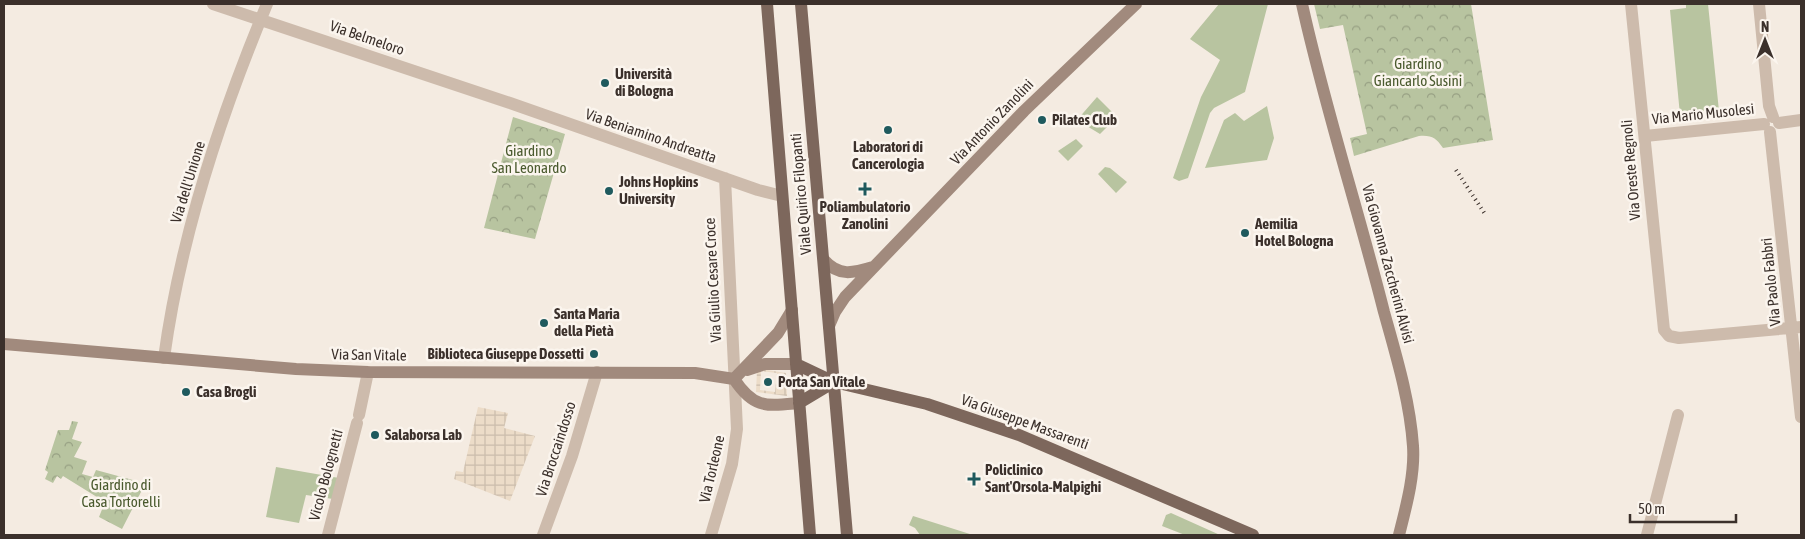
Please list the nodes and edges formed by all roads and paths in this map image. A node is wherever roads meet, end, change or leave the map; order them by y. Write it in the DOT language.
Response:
graph roads {
  1 [pos="213,4"];
  2 [pos="267,4"];
  3 [pos="767,4"];
  4 [pos="801,4"];
  5 [pos="1136,4"];
  6 [pos="1302,4"];
  7 [pos="1631,4"];
  8 [pos="1759,4"];
  9 [pos="260,20"];
  10 [pos="510,103"];
  11 [pos="1801,120"];
  12 [pos="1771,121"];
  13 [pos="1645,136"];
  14 [pos="725,178"];
  15 [pos="782,196"];
  16 [pos="824,260"];
  17 [pos="876,266"];
  18 [pos="792,310"];
  19 [pos="830,326"];
  20 [pos="1796,327"];
  21 [pos="4,344"];
  22 [pos="164,358"];
  23 [pos="796,364"];
  24 [pos="368,372"];
  25 [pos="597,372"];
  26 [pos="739,375"];
  27 [pos="834,382"];
  28 [pos="799,403"];
  29 [pos="1678,415"];
  30 [pos="1801,416"];
  31 [pos="328,535"];
  32 [pos="543,535"];
  33 [pos="711,535"];
  34 [pos="810,535"];
  35 [pos="847,535"];
  36 [pos="1253,535"];
  37 [pos="1399,535"];
  38 [pos="1647,535"];
  1 -- 9 [label="street, Via Belmeloro"];
  2 -- 9 [label="street, Via dell'Unione"];
  3 -- 15 [label="main road, Viale Quirico Filopanti"];
  4 -- 16 [label="main road, Viale Quirico Filopanti"];
  5 -- 17 [label="street, Via Antonio Zanolini"];
  6 -- 37 [label="street, Via Giovanna Zaccherini Alvisi"];
  7 -- 13 [label="street, Via Oreste Regnoli"];
  8 -- 12 [label="street, Via Paolo Fabbri"];
  9 -- 10 [label="street, Via Belmeloro"];
  9 -- 22 [label="street, Via dell'Unione"];
  10 -- 14 [label="street, Via Beniamino Andreatta"];
  11 -- 12 [label="street, Via Mario Musolesi"];
  12 -- 13 [label="street, Via Mario Musolesi"];
  12 -- 20 [label="street, Via Paolo Fabbri"];
  13 -- 20 [label="street, Via Oreste Regnoli"];
  14 -- 15 [label="street, Via Beniamino Andreatta"];
  14 -- 26 [label="street, Via Giulio Cesare Croce"];
  15 -- 18 [label="main road, Viale Quirico Filopanti"];
  16 -- 17 [label="street"];
  16 -- 19 [label="main road, Viale Quirico Filopanti"];
  17 -- 19 [label="street, Via Antonio Zanolini"];
  18 -- 23 [label="main road, Viale Quirico Filopanti"];
  18 -- 26 [label="street"];
  19 -- 27 [label="main road, Viale Quirico Filopanti"];
  20 -- 30 [label="street, Via Paolo Fabbri"];
  21 -- 22 [label="street, Via San Vitale"];
  22 -- 24 [label="street, Via San Vitale"];
  23 -- 26 [label="street"];
  23 -- 27 [label="main road, Via Giuseppe Massarenti"];
  23 -- 28 [label="main road, Viale Quirico Filopanti"];
  24 -- 25 [label="street, Via San Vitale"];
  24 -- 31 [label="street, Vicolo Bolognetti"];
  25 -- 26 [label="street, Via San Vitale"];
  25 -- 32 [label="street, Via Broccaindosso"];
  26 -- 28 [label="street"];
  26 -- 33 [label="street, Via Torleone"];
  27 -- 28 [label="main road"];
  27 -- 35 [label="main road, Viale Quirico Filopanti"];
  27 -- 36 [label="main road, Via Giuseppe Massarenti"];
  28 -- 34 [label="main road, Viale Quirico Filopanti"];
  29 -- 38 [label="street"];
}
